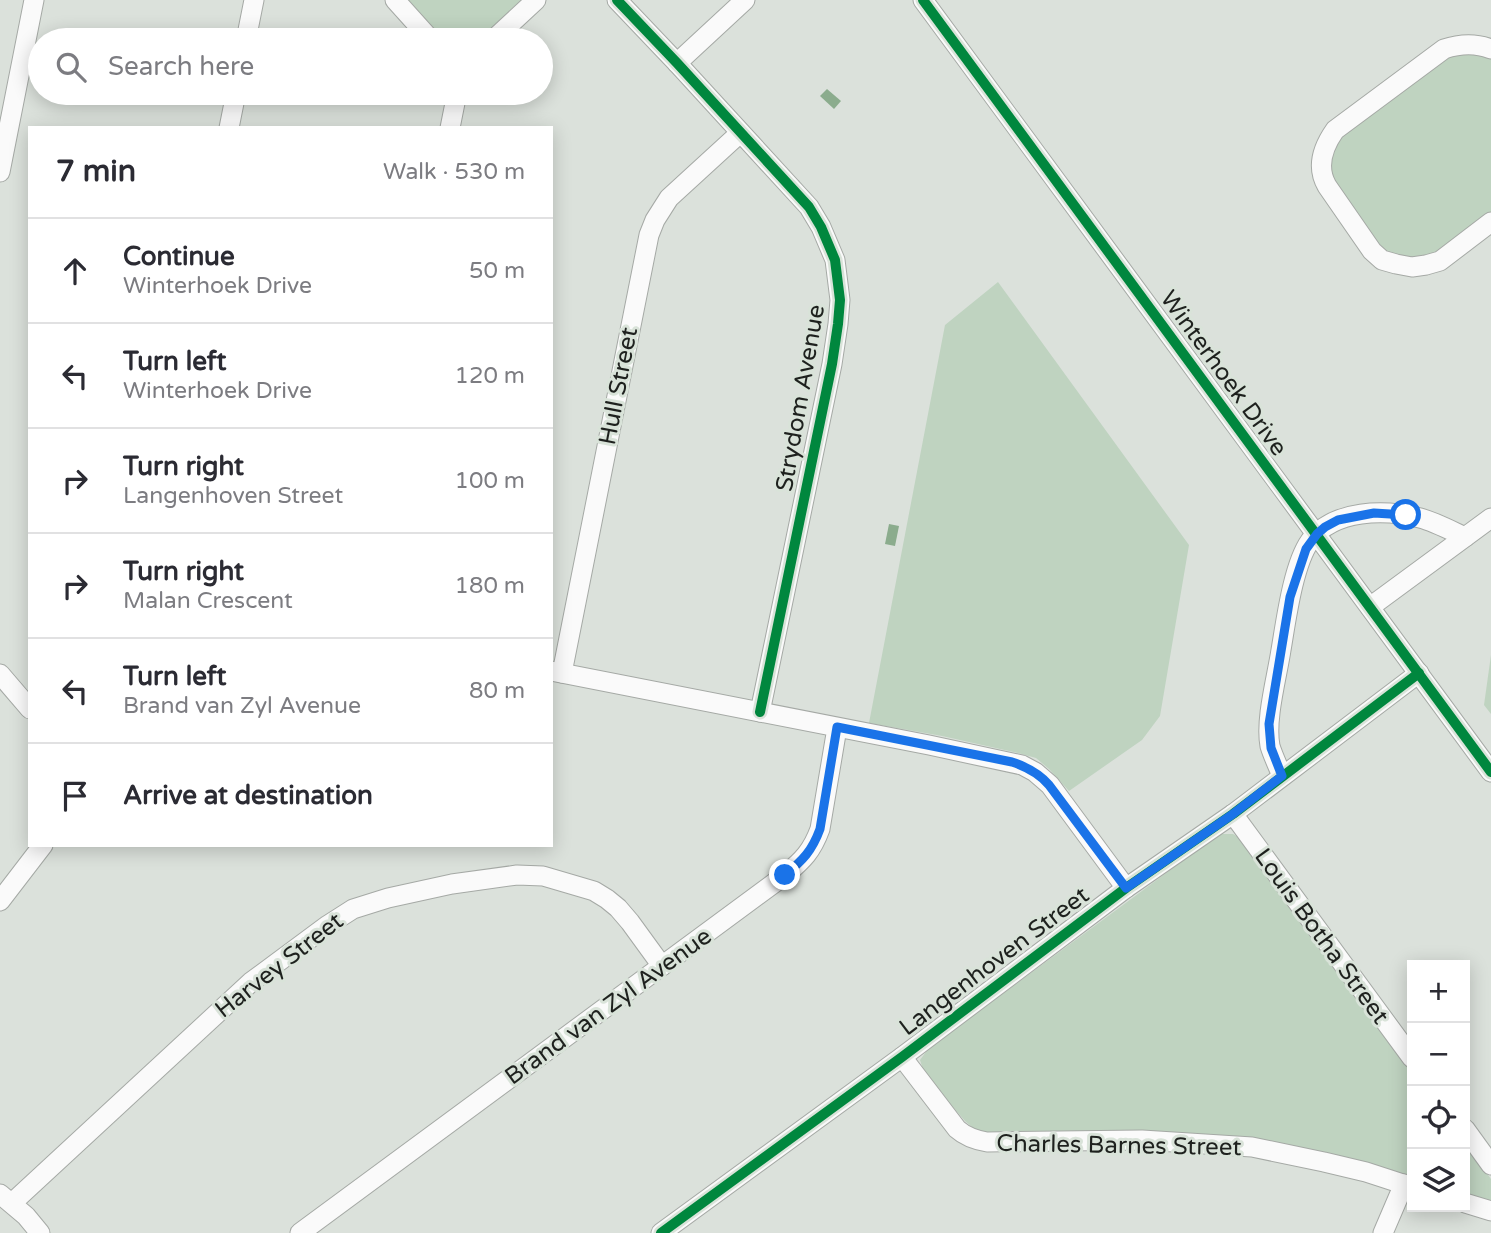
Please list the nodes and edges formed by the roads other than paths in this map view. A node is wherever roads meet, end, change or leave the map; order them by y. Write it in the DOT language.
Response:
graph roads {
  1 [pos="34,0"];
  2 [pos="254,0"];
  3 [pos="395,0"];
  4 [pos="536,0"];
  5 [pos="617,0"];
  6 [pos="745,0"];
  7 [pos="923,0"];
  8 [pos="28,28"];
  9 [pos="248,28"];
  10 [pos="420,28"];
  11 [pos="506,28"];
  12 [pos="28,30"];
  13 [pos="1491,49"];
  14 [pos="677,63"];
  15 [pos="234,105"];
  16 [pos="455,105"];
  17 [pos="229,126"];
  18 [pos="450,126"];
  19 [pos="740,133"];
  20 [pos="0,172"];
  21 [pos="1491,222"];
  22 [pos="1491,518"];
  23 [pos="1317,534"];
  24 [pos="1465,537"];
  25 [pos="1370,607"];
  26 [pos="556,672"];
  27 [pos="1419,673"];
  28 [pos="0,674"];
  29 [pos="28,707"];
  30 [pos="760,712"];
  31 [pos="837,727"];
  32 [pos="1491,772"];
  33 [pos="1282,776"];
  34 [pos="1233,814"];
  35 [pos="41,847"];
  36 [pos="1126,888"];
  37 [pos="0,901"];
  38 [pos="662,966"];
  39 [pos="1407,1051"];
  40 [pos="902,1057"];
  41 [pos="1470,1136"];
  42 [pos="1491,1165"];
  43 [pos="1407,1186"];
  44 [pos="1407,1188"];
  45 [pos="6,1198"];
  46 [pos="1470,1205"];
  47 [pos="1491,1211"];
  48 [pos="40,1233"];
  49 [pos="300,1233"];
  50 [pos="661,1233"];
  51 [pos="1383,1233"];
  1 -- 8 [label="street"];
  2 -- 9 [label="street"];
  3 -- 10 [label="street"];
  4 -- 11 [label="street"];
  5 -- 14 [label="street, Strydom Avenue"];
  6 -- 14 [label="street"];
  7 -- 23 [label="street, Winterhoek Drive"];
  12 -- 20 [label="street"];
  13 -- 21 [label="street"];
  14 -- 19 [label="street, Strydom Avenue"];
  15 -- 17 [label="street"];
  16 -- 18 [label="street"];
  19 -- 26 [label="street, Hull Street"];
  19 -- 30 [label="street, Strydom Avenue"];
  22 -- 24 [label="street"];
  23 -- 24 [label="street"];
  23 -- 25 [label="street, Winterhoek Drive"];
  23 -- 33 [label="street"];
  24 -- 25 [label="street"];
  25 -- 27 [label="street, Winterhoek Drive"];
  26 -- 30 [label="street"];
  27 -- 32 [label="street, Winterhoek Drive"];
  27 -- 33 [label="street, Langenhoven Street"];
  28 -- 29 [label="street"];
  30 -- 31 [label="street"];
  31 -- 36 [label="street"];
  31 -- 38 [label="street, Brand van Zyl Avenue"];
  33 -- 34 [label="street, Langenhoven Street"];
  34 -- 36 [label="street, Langenhoven Street"];
  34 -- 39 [label="street, Louis Botha Street"];
  35 -- 37 [label="street"];
  36 -- 40 [label="street, Langenhoven Street"];
  38 -- 45 [label="street, Harvey Street"];
  38 -- 49 [label="street, Brand van Zyl Avenue"];
  40 -- 43 [label="street, Charles Barnes Street"];
  40 -- 50 [label="street, Langenhoven Street"];
  41 -- 42 [label="street"];
  44 -- 51 [label="street"];
  45 -- 48 [label="street"];
  46 -- 47 [label="street"];
}
